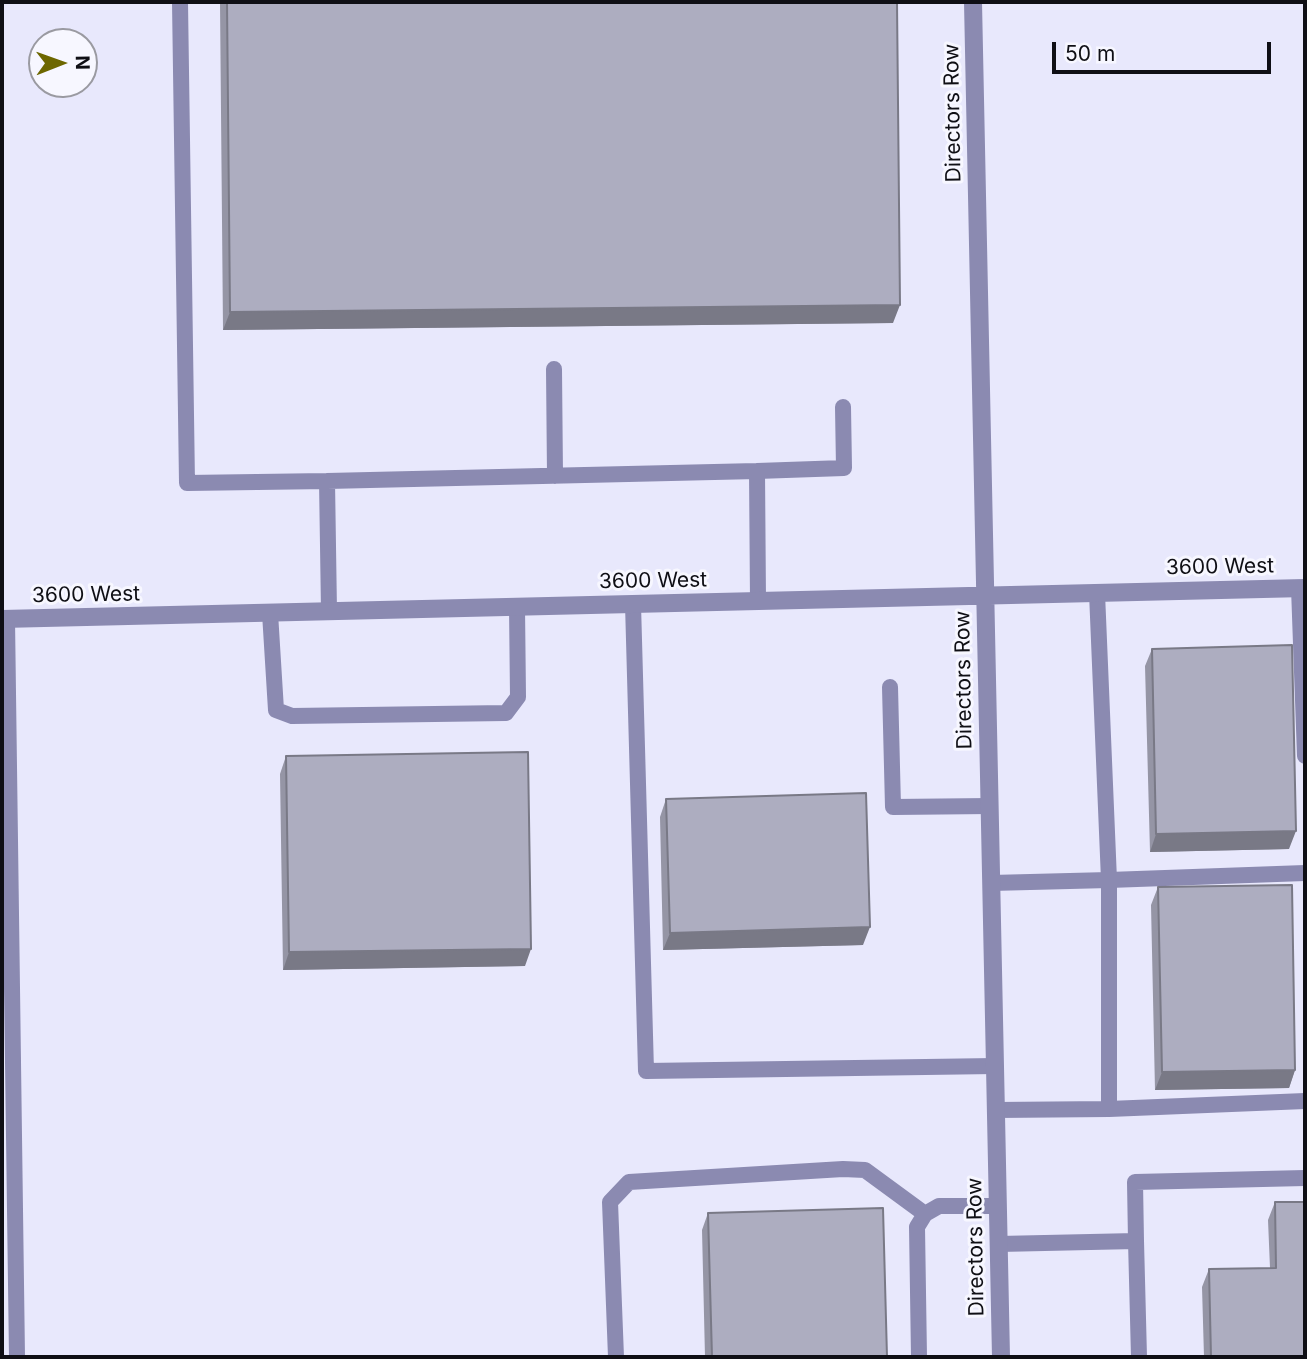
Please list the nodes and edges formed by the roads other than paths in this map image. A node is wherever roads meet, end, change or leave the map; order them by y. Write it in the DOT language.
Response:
graph roads {
  1 [pos="180,2"];
  2 [pos="973,2"];
  3 [pos="554,369"];
  4 [pos="843,407"];
  5 [pos="757,471"];
  6 [pos="555,476"];
  7 [pos="327,481"];
  8 [pos="1302,588"];
  9 [pos="1097,593"];
  10 [pos="985,596"];
  11 [pos="758,601"];
  12 [pos="633,604"];
  13 [pos="517,607"];
  14 [pos="329,611"];
  15 [pos="270,613"];
  16 [pos="4,619"];
  17 [pos="890,687"];
  18 [pos="1305,756"];
  19 [pos="990,806"];
  20 [pos="1305,873"];
  21 [pos="1109,880"];
  22 [pos="991,883"];
  23 [pos="995,1066"];
  24 [pos="1305,1101"];
  25 [pos="1110,1109"];
  26 [pos="996,1110"];
  27 [pos="1305,1178"];
  28 [pos="998,1206"];
  29 [pos="925,1214"];
  30 [pos="1136,1241"];
  31 [pos="999,1244"];
  32 [pos="17,1357"];
  33 [pos="616,1357"];
  34 [pos="919,1357"];
  35 [pos="1001,1357"];
  36 [pos="1139,1357"];
  1 -- 7 [label="lane"];
  2 -- 10 [label="street, Directors Row"];
  3 -- 6 [label="lane"];
  4 -- 5 [label="lane"];
  5 -- 6 [label="lane"];
  5 -- 11 [label="lane"];
  6 -- 7 [label="lane"];
  7 -- 14 [label="lane"];
  8 -- 9 [label="street, 3600 West"];
  8 -- 18 [label="lane"];
  9 -- 10 [label="street, 3600 West"];
  9 -- 21 [label="lane"];
  10 -- 11 [label="street, 3600 West"];
  10 -- 19 [label="street, Directors Row"];
  11 -- 12 [label="street, 3600 West"];
  12 -- 13 [label="street, 3600 West"];
  12 -- 23 [label="lane"];
  13 -- 14 [label="street, 3600 West"];
  13 -- 15 [label="lane"];
  14 -- 15 [label="street, 3600 West"];
  15 -- 16 [label="street, 3600 West"];
  16 -- 32 [label="lane"];
  17 -- 19 [label="lane"];
  19 -- 22 [label="street, Directors Row"];
  20 -- 21 [label="lane"];
  21 -- 22 [label="lane"];
  21 -- 25 [label="lane"];
  22 -- 23 [label="street, Directors Row"];
  23 -- 26 [label="street, Directors Row"];
  24 -- 25 [label="lane"];
  25 -- 26 [label="lane"];
  26 -- 28 [label="street, Directors Row"];
  27 -- 30 [label="lane"];
  28 -- 29 [label="lane"];
  28 -- 31 [label="street, Directors Row"];
  29 -- 33 [label="lane"];
  29 -- 34 [label="lane"];
  30 -- 31 [label="lane"];
  30 -- 36 [label="lane"];
  31 -- 35 [label="street, Directors Row"];
}
